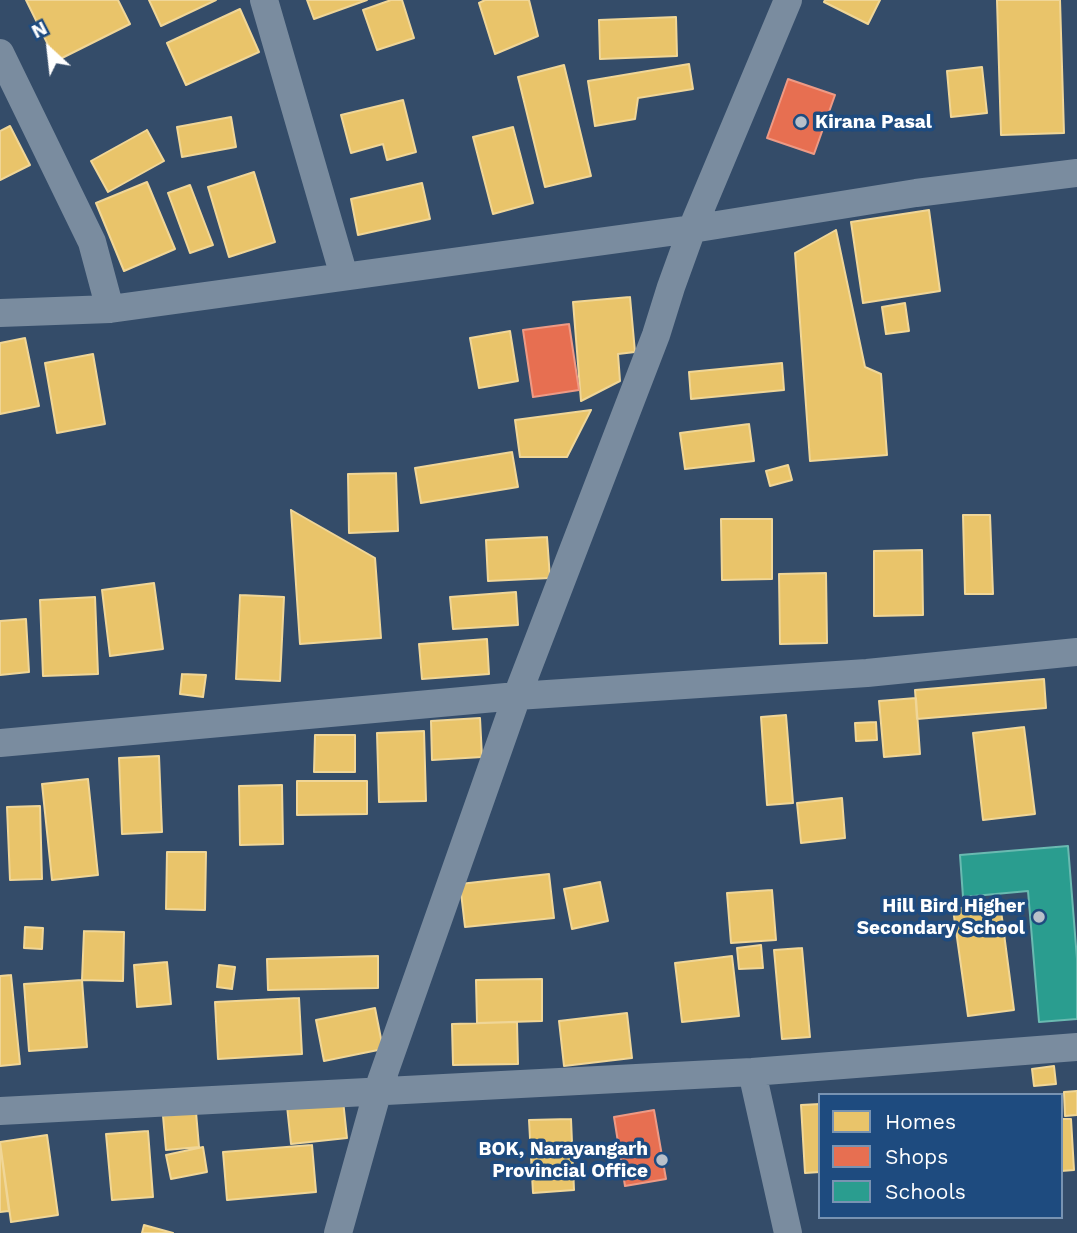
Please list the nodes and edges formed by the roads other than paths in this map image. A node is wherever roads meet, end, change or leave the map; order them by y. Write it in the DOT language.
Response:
graph roads {
  1 [pos="264,0"];
  2 [pos="788,0"];
  3 [pos="0,53"];
  4 [pos="1077,173"];
  5 [pos="692,229"];
  6 [pos="344,276"];
  7 [pos="110,309"];
  8 [pos="0,313"];
  9 [pos="1077,652"];
  10 [pos="517,696"];
  11 [pos="0,743"];
  12 [pos="1077,1047"];
  13 [pos="752,1072"];
  14 [pos="378,1090"];
  15 [pos="0,1111"];
  16 [pos="338,1233"];
  17 [pos="788,1233"];
  1 -- 6 [label="street"];
  2 -- 5 [label="street"];
  3 -- 7 [label="street"];
  4 -- 5 [label="street"];
  5 -- 6 [label="street"];
  5 -- 10 [label="street"];
  6 -- 7 [label="street"];
  7 -- 8 [label="street"];
  9 -- 10 [label="street"];
  10 -- 11 [label="street"];
  10 -- 14 [label="street"];
  12 -- 13 [label="street"];
  13 -- 14 [label="street"];
  13 -- 17 [label="street"];
  14 -- 15 [label="street"];
  14 -- 16 [label="street"];
}
